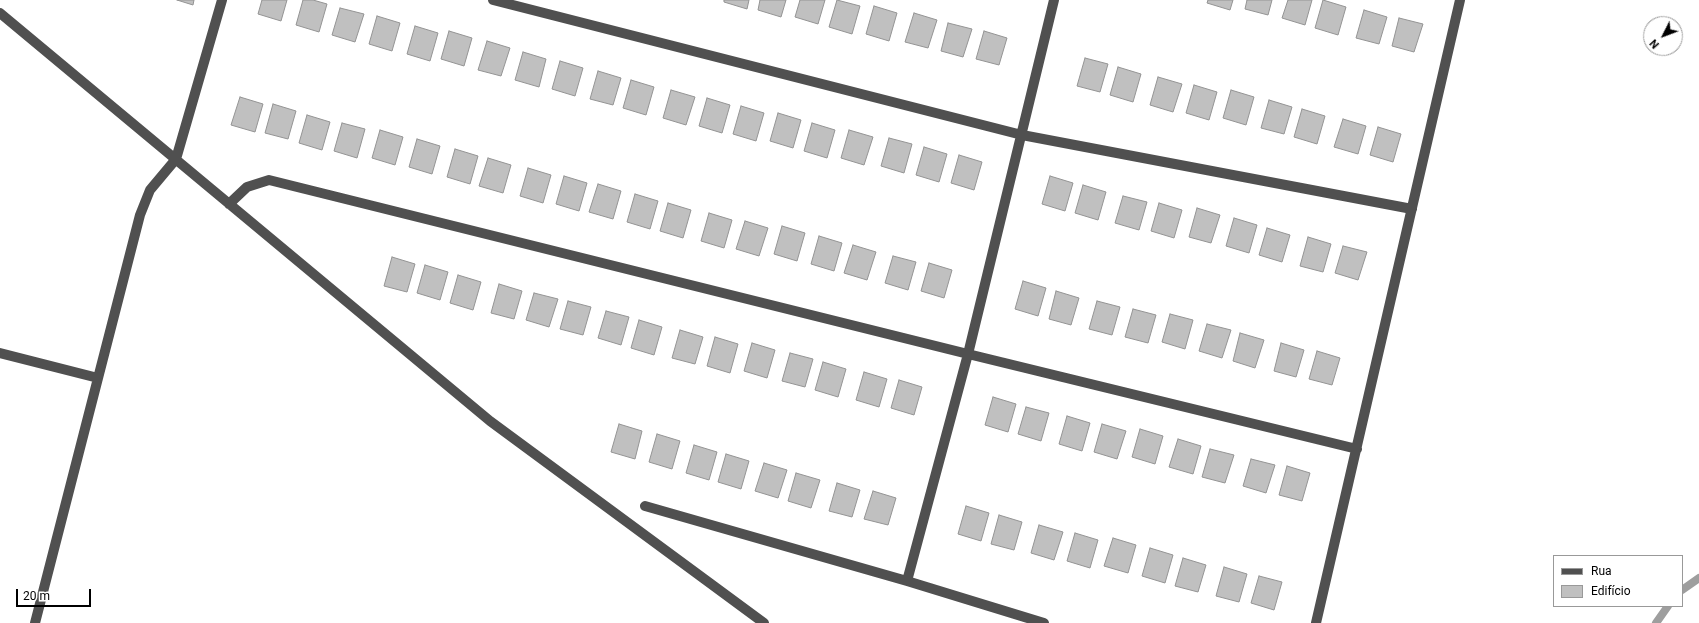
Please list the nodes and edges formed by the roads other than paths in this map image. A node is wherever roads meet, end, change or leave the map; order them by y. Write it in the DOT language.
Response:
graph roads {
  1 [pos="222,0"];
  2 [pos="493,0"];
  3 [pos="1054,0"];
  4 [pos="1460,0"];
  5 [pos="0,13"];
  6 [pos="1022,135"];
  7 [pos="176,159"];
  8 [pos="229,204"];
  9 [pos="1412,209"];
  10 [pos="0,353"];
  11 [pos="968,354"];
  12 [pos="98,378"];
  13 [pos="1357,449"];
  14 [pos="645,506"];
  15 [pos="907,581"];
  16 [pos="35,623"];
  17 [pos="764,623"];
  18 [pos="1044,623"];
  19 [pos="1316,623"];
  1 -- 7 [label="street"];
  2 -- 6 [label="street"];
  3 -- 6 [label="street"];
  4 -- 9 [label="street"];
  5 -- 7 [label="street"];
  6 -- 9 [label="street"];
  6 -- 11 [label="street"];
  7 -- 8 [label="street"];
  7 -- 12 [label="street"];
  8 -- 11 [label="street"];
  8 -- 17 [label="street"];
  9 -- 13 [label="street"];
  10 -- 12 [label="street"];
  11 -- 13 [label="street"];
  11 -- 15 [label="street"];
  12 -- 16 [label="street"];
  13 -- 19 [label="street"];
  14 -- 15 [label="street"];
  15 -- 18 [label="street"];
}
